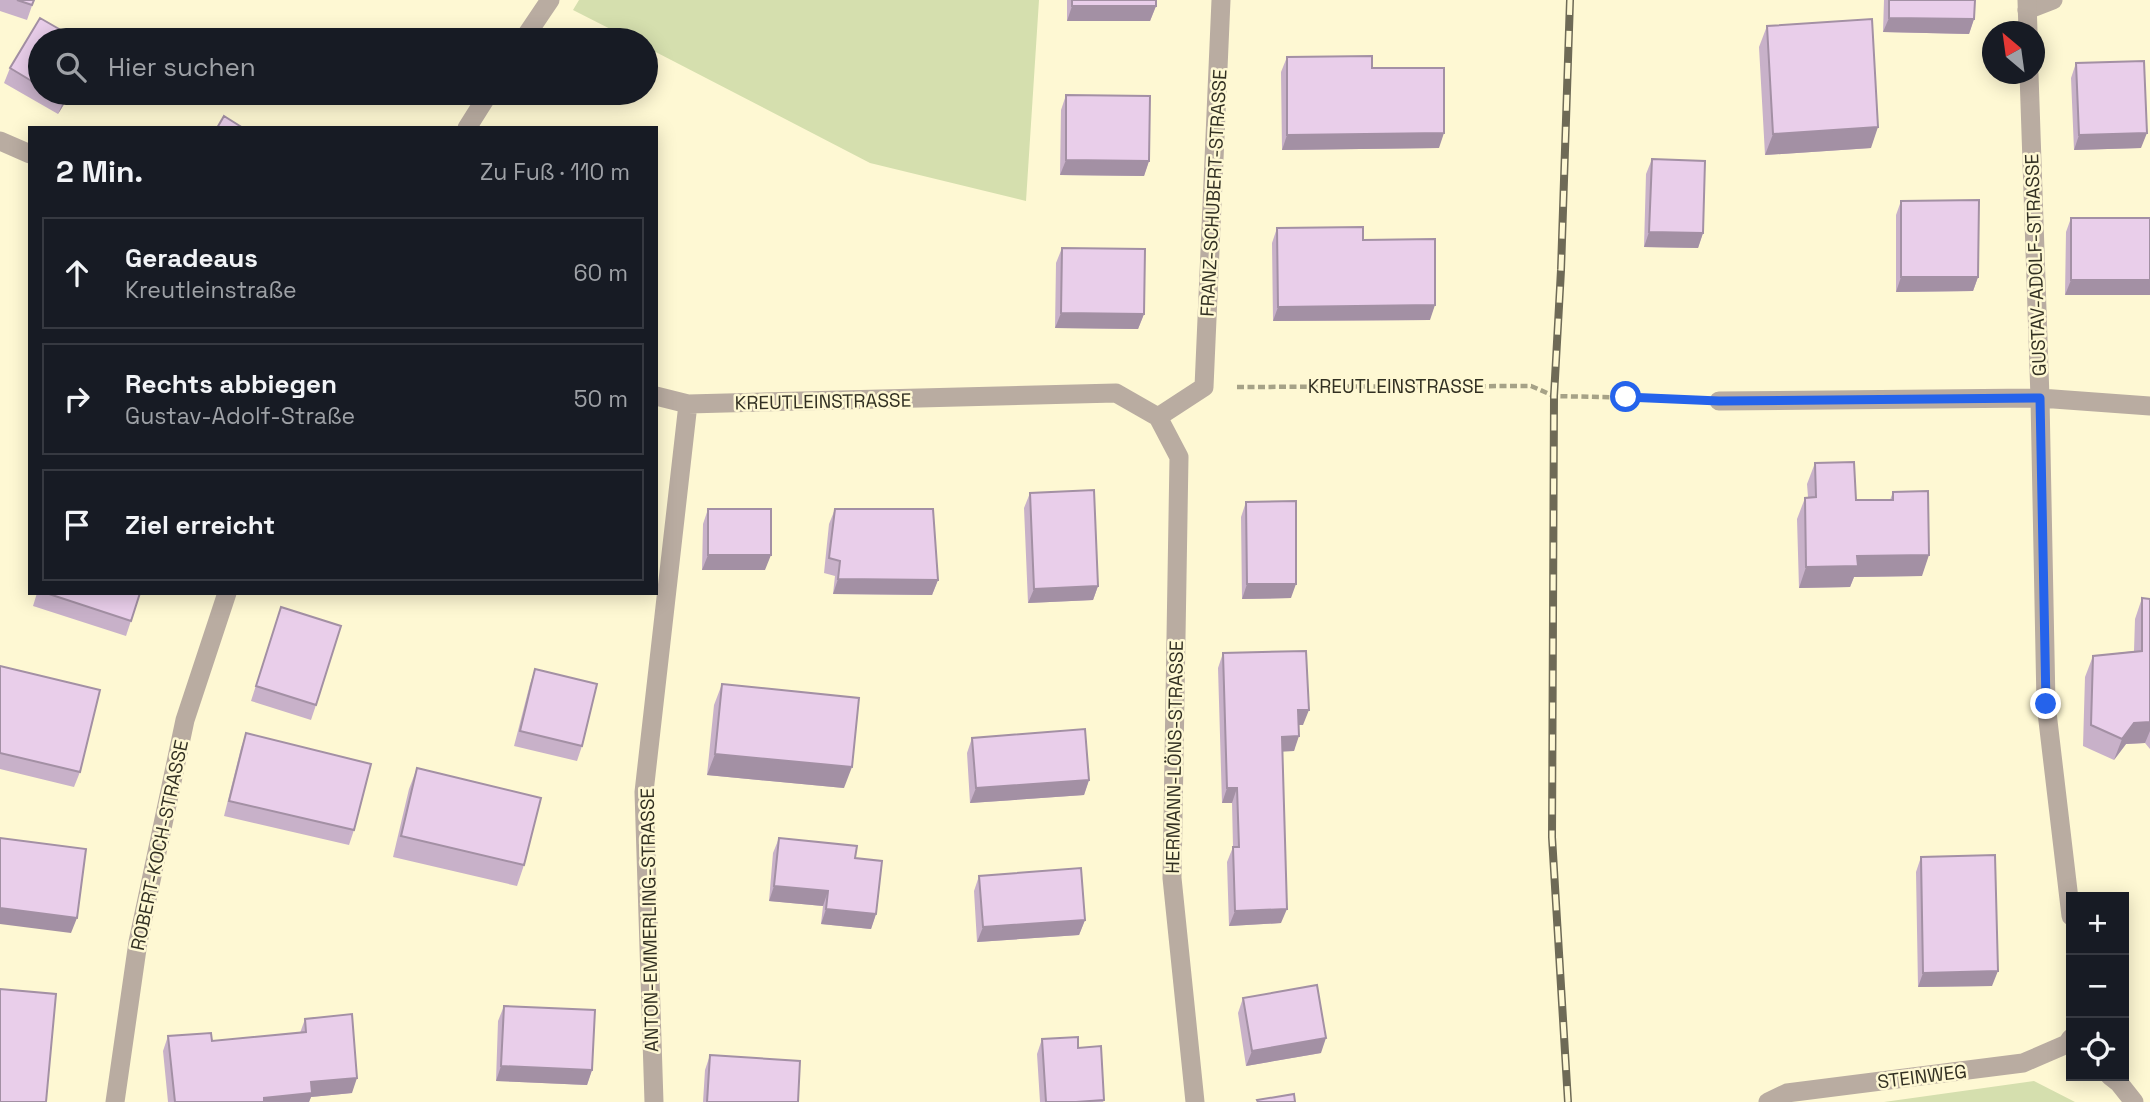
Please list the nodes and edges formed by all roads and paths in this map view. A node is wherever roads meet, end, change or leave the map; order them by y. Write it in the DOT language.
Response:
graph roads {
  1 [pos="550,0"];
  2 [pos="1221,0"];
  3 [pos="2053,0"];
  4 [pos="2027,5"];
  5 [pos="531,28"];
  6 [pos="2029,84"];
  7 [pos="481,105"];
  8 [pos="468,126"];
  9 [pos="0,141"];
  10 [pos="28,153"];
  11 [pos="1205,387"];
  12 [pos="658,397"];
  13 [pos="2040,398"];
  14 [pos="1719,401"];
  15 [pos="688,404"];
  16 [pos="2150,406"];
  17 [pos="1158,417"];
  18 [pos="227,595"];
  19 [pos="2068,892"];
  20 [pos="2066,1045"];
  21 [pos="2116,1081"];
  22 [pos="115,1102"];
  23 [pos="653,1102"];
  24 [pos="1195,1102"];
  25 [pos="1768,1102"];
  26 [pos="2134,1102"];
  1 -- 5 [label="street"];
  2 -- 11 [label="street, FRANZ-SCHUBERT-STRASSE"];
  3 -- 4 [label="street"];
  6 -- 13 [label="street, GUSTAV-ADOLF-STRASSE"];
  7 -- 8 [label="street"];
  9 -- 10 [label="street"];
  11 -- 14 [label="path, KREUTLEINSTRASSE"];
  11 -- 17 [label="street"];
  12 -- 15 [label="street, KREUTLEINSTRASSE"];
  13 -- 14 [label="street"];
  13 -- 16 [label="street"];
  13 -- 19 [label="street, GUSTAV-ADOLF-STRASSE"];
  15 -- 17 [label="street, KREUTLEINSTRASSE"];
  15 -- 23 [label="street, ANTON-EMMERLING-STRASSE"];
  17 -- 24 [label="street, HERMANN-LÖNS-STRASSE"];
  18 -- 22 [label="street, ROBERT-KOCH-STRASSE"];
  20 -- 25 [label="street, STEINWEG"];
  21 -- 26 [label="street"];
}
